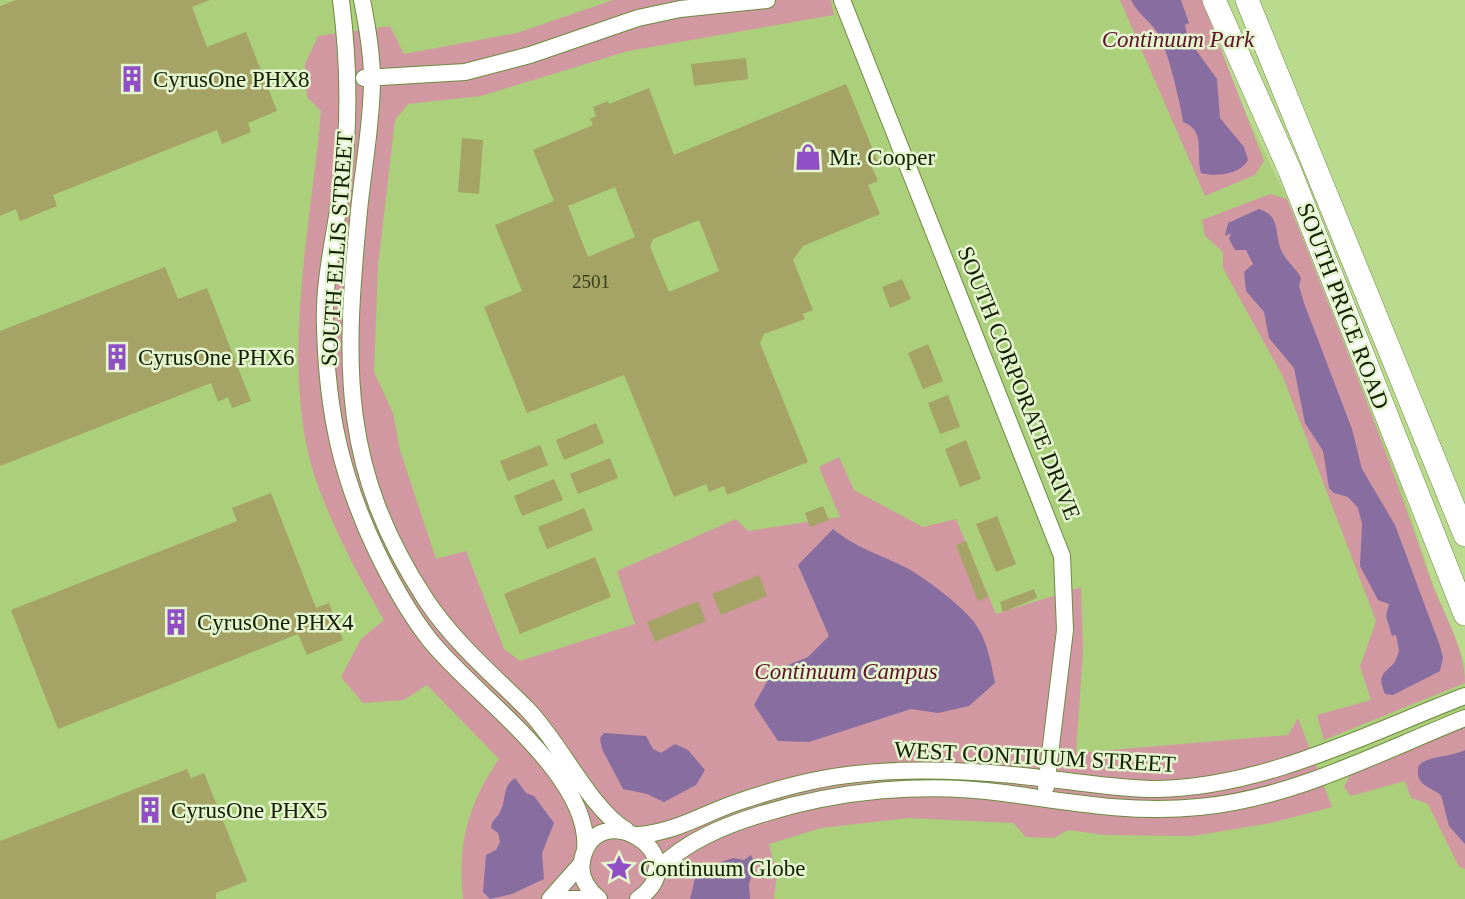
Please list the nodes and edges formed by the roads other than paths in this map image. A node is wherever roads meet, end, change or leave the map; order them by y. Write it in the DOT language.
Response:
graph roads {
  1 [pos="341,0"];
  2 [pos="362,0"];
  3 [pos="767,0"];
  4 [pos="842,0"];
  5 [pos="1214,0"];
  6 [pos="1247,0"];
  7 [pos="348,78"];
  8 [pos="372,78"];
  9 [pos="1465,536"];
  10 [pos="1465,614"];
  11 [pos="1465,696"];
  12 [pos="1465,718"];
  13 [pos="1321,752"];
  14 [pos="1329,772"];
  15 [pos="1048,779"];
  16 [pos="1044,800"];
  17 [pos="632,833"];
  18 [pos="583,857"];
  19 [pos="656,871"];
  20 [pos="646,896"];
  21 [pos="550,899"];
  22 [pos="567,899"];
  23 [pos="597,899"];
  1 -- 7 [label="street, SOUTH ELLIS STREET"];
  2 -- 8 [label="street, SOUTH ELLIS STREET"];
  3 -- 8 [label="street"];
  4 -- 15 [label="street, SOUTH CORPORATE DRIVE"];
  5 -- 10 [label="main road, SOUTH PRICE ROAD"];
  6 -- 9 [label="main road, SOUTH PRICE ROAD"];
  7 -- 8 [label="street"];
  7 -- 18 [label="street, SOUTH ELLIS STREET"];
  8 -- 17 [label="street, SOUTH ELLIS STREET"];
  11 -- 13 [label="street, WEST CONTIUUM STREET"];
  12 -- 14 [label="street, WEST CONTIUUM STREET"];
  13 -- 14 [label="street"];
  13 -- 15 [label="street, WEST CONTIUUM STREET"];
  14 -- 16 [label="street, WEST CONTIUUM STREET"];
  15 -- 16 [label="street, SOUTH CORPORATE DRIVE"];
  15 -- 17 [label="street, WEST CONTIUUM STREET"];
  16 -- 19 [label="street, WEST CONTIUUM STREET"];
  17 -- 18 [label="street, WEST CONTIUUM STREET"];
  17 -- 19 [label="street, SOUTH ELLIS STREET"];
  18 -- 21 [label="street, WEST CONTIUUM STREET"];
  18 -- 23 [label="street, SOUTH ELLIS STREET"];
  19 -- 20 [label="street"];
  22 -- 23 [label="street"];
}
